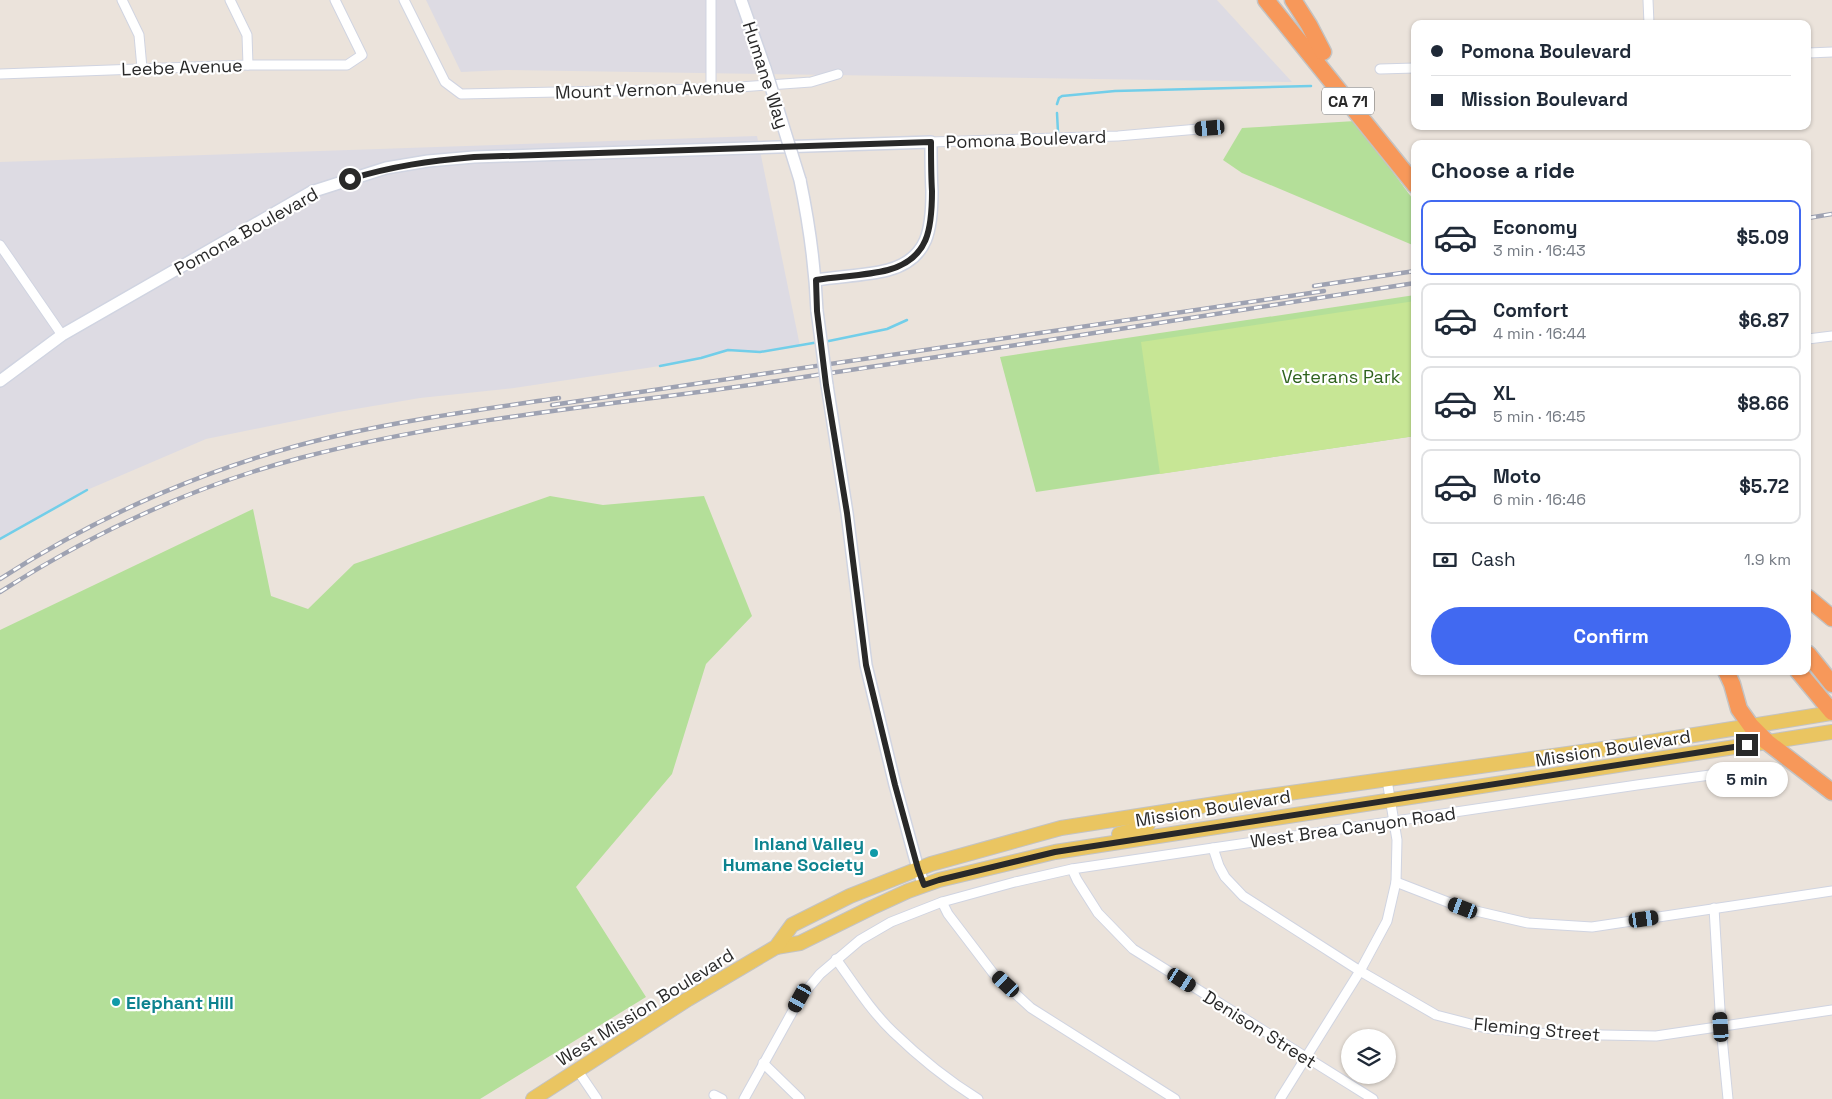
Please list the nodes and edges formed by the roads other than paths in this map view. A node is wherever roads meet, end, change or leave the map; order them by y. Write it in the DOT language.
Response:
graph roads {
  1 [pos="122,0"];
  2 [pos="230,0"];
  3 [pos="335,0"];
  4 [pos="404,0"];
  5 [pos="711,0"];
  6 [pos="741,0"];
  7 [pos="1266,0"];
  8 [pos="1280,0"];
  9 [pos="1293,0"];
  10 [pos="1648,0"];
  11 [pos="1648,20"];
  12 [pos="1832,52"];
  13 [pos="1811,53"];
  14 [pos="1325,61"];
  15 [pos="248,65"];
  16 [pos="142,68"];
  17 [pos="1411,68"];
  18 [pos="1380,69"];
  19 [pos="0,74"];
  20 [pos="838,74"];
  21 [pos="711,89"];
  22 [pos="1210,128"];
  23 [pos="1383,137"];
  24 [pos="931,142"];
  25 [pos="1411,163"];
  26 [pos="1411,179"];
  27 [pos="0,245"];
  28 [pos="816,280"];
  29 [pos="62,335"];
  30 [pos="1832,336"];
  31 [pos="1811,339"];
  32 [pos="0,381"];
  33 [pos="1811,600"];
  34 [pos="1832,618"];
  35 [pos="1811,658"];
  36 [pos="1728,675"];
  37 [pos="1801,675"];
  38 [pos="1832,684"];
  39 [pos="1832,713"];
  40 [pos="1751,726"];
  41 [pos="1832,732"];
  42 [pos="1767,742"];
  43 [pos="1768,778"];
  44 [pos="1387,780"];
  45 [pos="1832,792"];
  46 [pos="1391,800"];
  47 [pos="1147,815"];
  48 [pos="1394,822"];
  49 [pos="1104,844"];
  50 [pos="1213,848"];
  51 [pos="918,869"];
  52 [pos="1072,869"];
  53 [pos="1396,882"];
  54 [pos="924,885"];
  55 [pos="1832,891"];
  56 [pos="942,902"];
  57 [pos="1714,908"];
  58 [pos="776,947"];
  59 [pos="836,959"];
  60 [pos="1360,971"];
  61 [pos="1832,1010"];
  62 [pos="1721,1027"];
  63 [pos="1306,1058"];
  64 [pos="763,1064"];
  65 [pos="578,1071"];
  66 [pos="533,1099"];
  67 [pos="597,1099"];
  68 [pos="744,1099"];
  69 [pos="800,1099"];
  70 [pos="978,1099"];
  71 [pos="1175,1099"];
  72 [pos="1280,1099"];
  73 [pos="1373,1099"];
  74 [pos="1728,1099"];
  1 -- 16 [label="street"];
  2 -- 15 [label="street"];
  3 -- 15 [label="street, Leebe Avenue"];
  4 -- 21 [label="street, Mount Vernon Avenue"];
  5 -- 21 [label="street"];
  6 -- 28 [label="street, Humane Way, bridge"];
  7 -- 14 [label="highway, CA 71"];
  8 -- 14 [label="highway, CA 71"];
  9 -- 14 [label="highway"];
  10 -- 11 [label="street"];
  12 -- 13 [label="street"];
  14 -- 23 [label="highway, CA 71"];
  15 -- 16 [label="street, Leebe Avenue"];
  16 -- 19 [label="street, Leebe Avenue"];
  17 -- 18 [label="street"];
  20 -- 21 [label="street, Mount Vernon Avenue"];
  22 -- 24 [label="street, Pomona Boulevard"];
  23 -- 25 [label="highway, CA 71"];
  23 -- 26 [label="highway, CA 71"];
  24 -- 28 [label="street"];
  24 -- 29 [label="street, Pomona Boulevard"];
  27 -- 29 [label="street"];
  28 -- 51 [label="street, Humane Way, bridge"];
  29 -- 32 [label="street, Pomona Boulevard"];
  30 -- 31 [label="street"];
  33 -- 34 [label="highway"];
  35 -- 38 [label="highway"];
  36 -- 40 [label="highway"];
  37 -- 39 [label="highway"];
  39 -- 40 [label="main road"];
  40 -- 42 [label="highway"];
  40 -- 44 [label="main road"];
  41 -- 42 [label="main road, Mission Boulevard"];
  42 -- 45 [label="highway"];
  42 -- 46 [label="main road, Mission Boulevard"];
  43 -- 48 [label="street, West Brea Canyon Road"];
  44 -- 46 [label="street"];
  44 -- 47 [label="main road"];
  46 -- 48 [label="street"];
  46 -- 49 [label="main road, Mission Boulevard"];
  47 -- 49 [label="main road"];
  47 -- 51 [label="main road"];
  48 -- 50 [label="street, West Brea Canyon Road"];
  48 -- 53 [label="street"];
  49 -- 54 [label="main road, Mission Boulevard"];
  50 -- 52 [label="street, West Brea Canyon Road"];
  50 -- 60 [label="street, Fleming Street"];
  51 -- 54 [label="street, Humane Way"];
  51 -- 58 [label="main road"];
  52 -- 56 [label="street, West Brea Canyon Road"];
  52 -- 63 [label="street, Denison Street"];
  53 -- 57 [label="street"];
  53 -- 60 [label="street"];
  54 -- 58 [label="main road, Mission Boulevard"];
  55 -- 57 [label="street"];
  56 -- 59 [label="street, West Brea Canyon Road"];
  56 -- 71 [label="street"];
  57 -- 62 [label="street"];
  58 -- 65 [label="main road, West Mission Boulevard"];
  59 -- 64 [label="street, West Brea Canyon Road"];
  59 -- 70 [label="street"];
  60 -- 62 [label="street, Fleming Street"];
  60 -- 63 [label="street"];
  61 -- 62 [label="street, Fleming Street"];
  62 -- 74 [label="street"];
  63 -- 72 [label="street"];
  63 -- 73 [label="street, Denison Street"];
  64 -- 68 [label="street, West Brea Canyon Road"];
  64 -- 69 [label="street"];
  65 -- 66 [label="main road, West Mission Boulevard"];
  65 -- 67 [label="street"];
}
